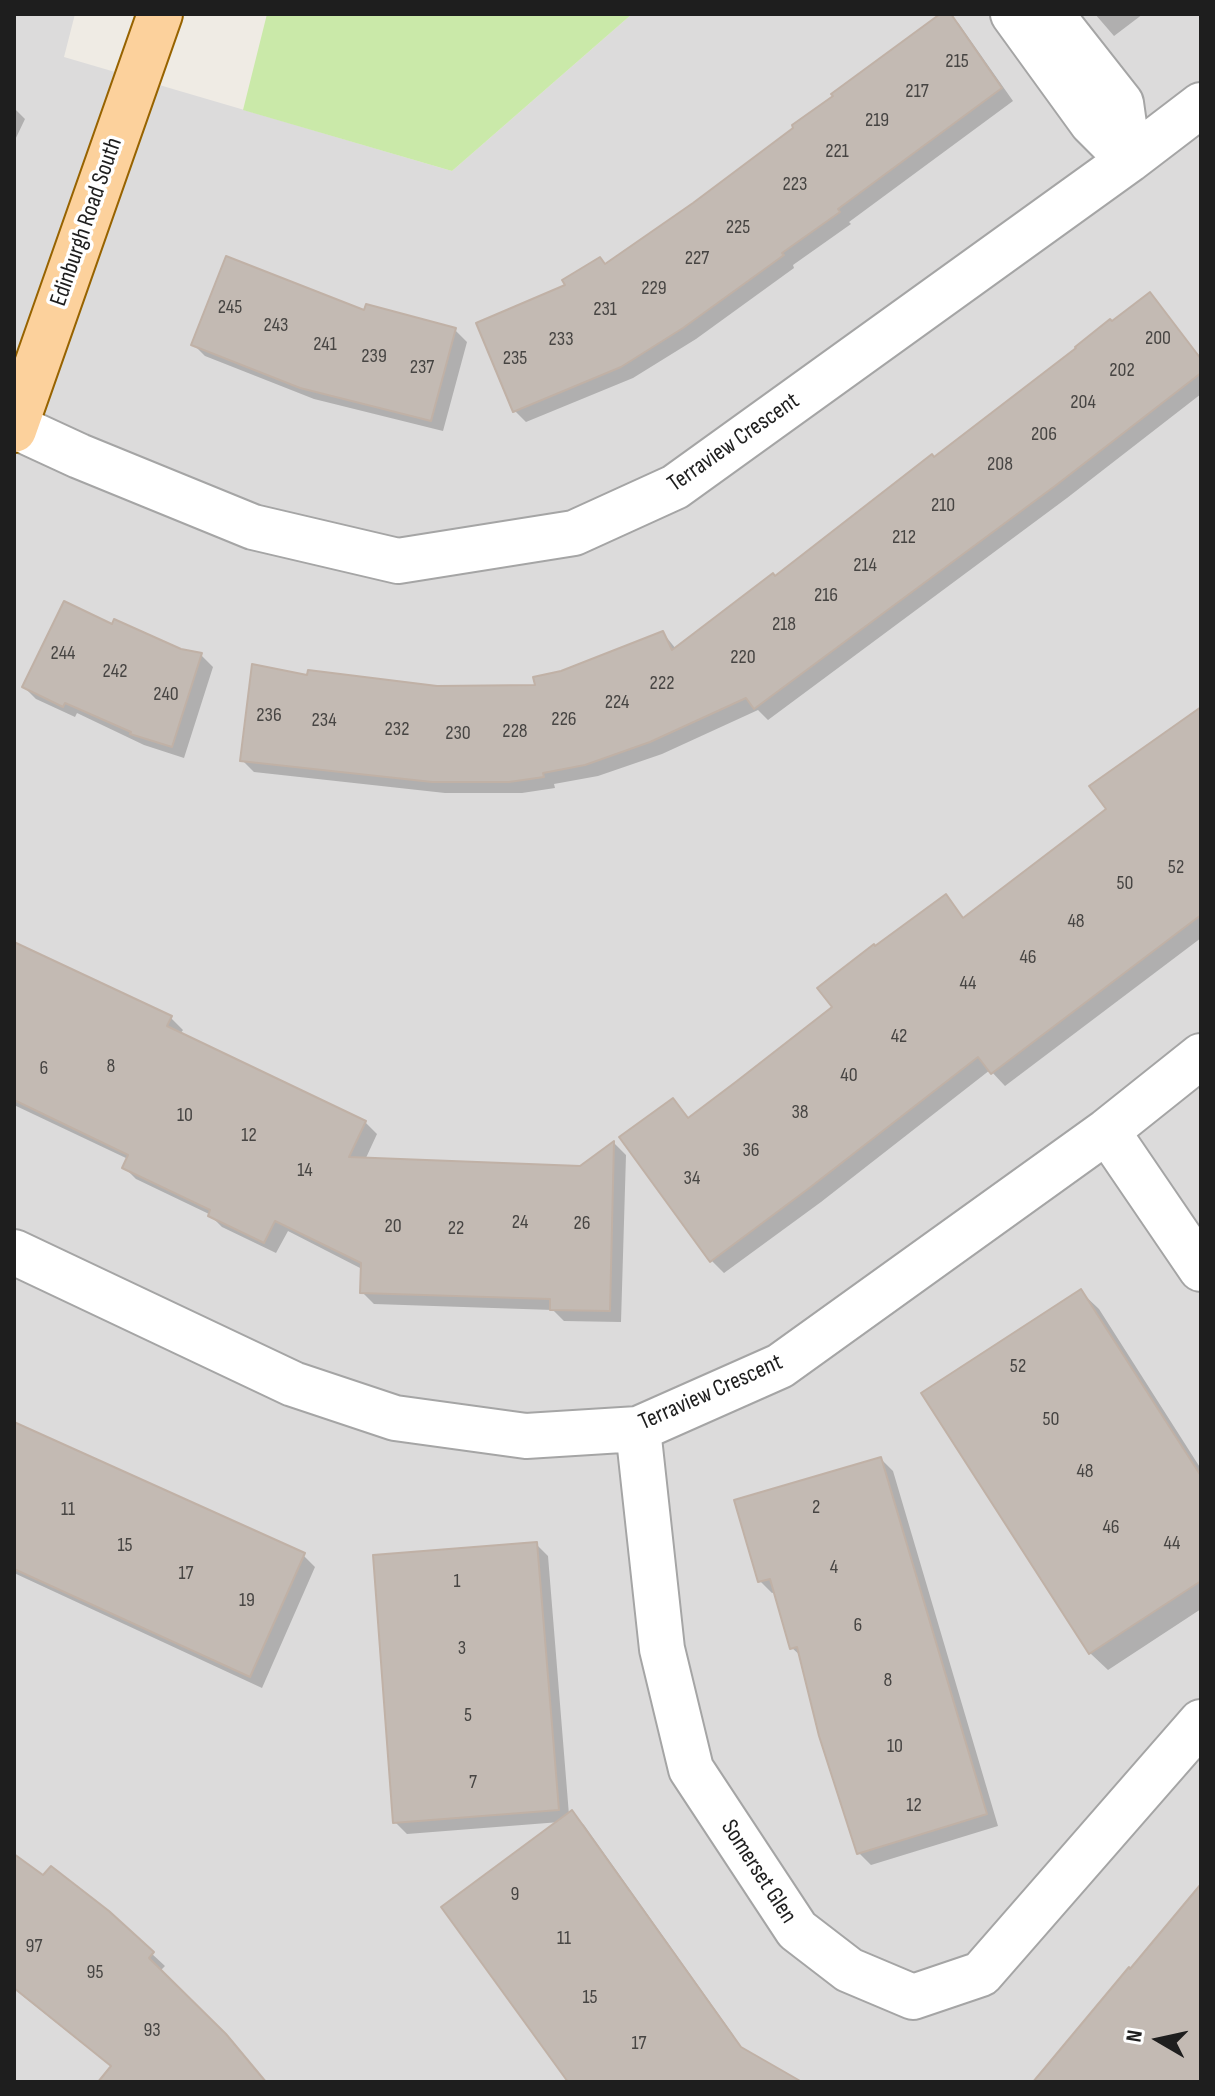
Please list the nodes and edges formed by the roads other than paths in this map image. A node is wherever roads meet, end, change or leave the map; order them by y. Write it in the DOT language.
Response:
graph roads {
  1 [pos="160,14"];
  2 [pos="1013,14"];
  3 [pos="1051,14"];
  4 [pos="1201,105"];
  5 [pos="1129,160"];
  6 [pos="14,428"];
  7 [pos="1201,1056"];
  8 [pos="1107,1131"];
  9 [pos="14,1252"];
  10 [pos="1201,1269"];
  11 [pos="638,1429"];
  12 [pos="1201,1722"];
  1 -- 6 [label="main road, Edinburgh Road South"];
  2 -- 5 [label="street"];
  3 -- 5 [label="street"];
  4 -- 5 [label="street, Terraview Crescent"];
  5 -- 6 [label="street, Terraview Crescent"];
  7 -- 8 [label="street, Terraview Crescent"];
  8 -- 10 [label="street"];
  8 -- 11 [label="street, Terraview Crescent"];
  9 -- 11 [label="street, Terraview Crescent"];
  11 -- 12 [label="street, Somerset Glen"];
}
